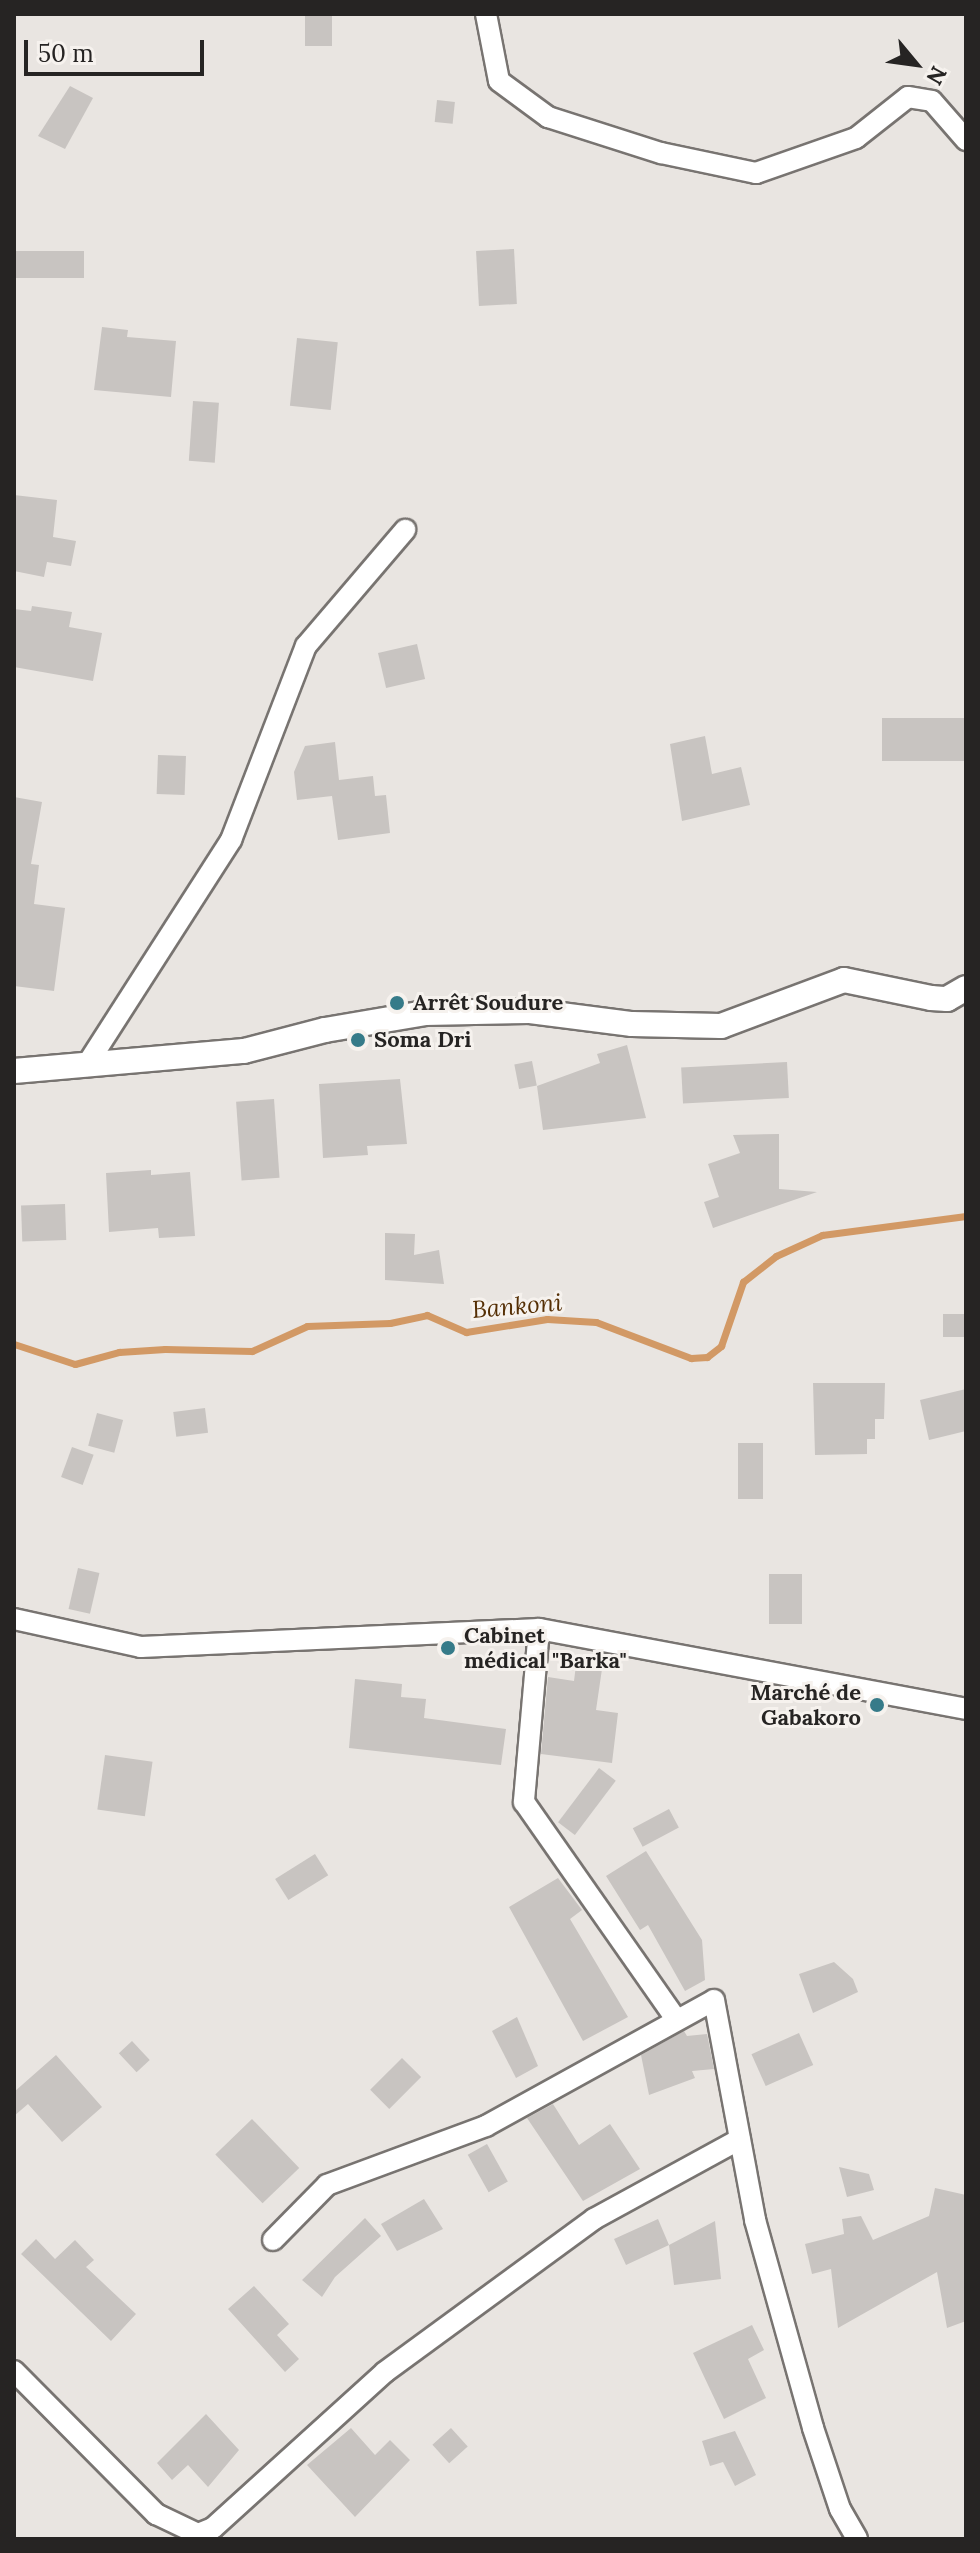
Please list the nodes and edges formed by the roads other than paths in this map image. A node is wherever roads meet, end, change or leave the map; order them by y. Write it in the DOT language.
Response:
graph roads {
  1 [pos="486,14"];
  2 [pos="966,140"];
  3 [pos="405,530"];
  4 [pos="966,988"];
  5 [pos="86,1066"];
  6 [pos="14,1071"];
  7 [pos="14,1619"];
  8 [pos="539,1629"];
  9 [pos="966,1709"];
  10 [pos="676,2019"];
  11 [pos="740,2139"];
  12 [pos="273,2240"];
  13 [pos="14,2371"];
  14 [pos="857,2539"];
  1 -- 2 [label="street"];
  3 -- 5 [label="street"];
  4 -- 5 [label="street"];
  5 -- 6 [label="street"];
  7 -- 8 [label="street"];
  8 -- 9 [label="street"];
  8 -- 10 [label="street"];
  10 -- 11 [label="street"];
  10 -- 12 [label="street"];
  11 -- 13 [label="street"];
  11 -- 14 [label="street"];
}
